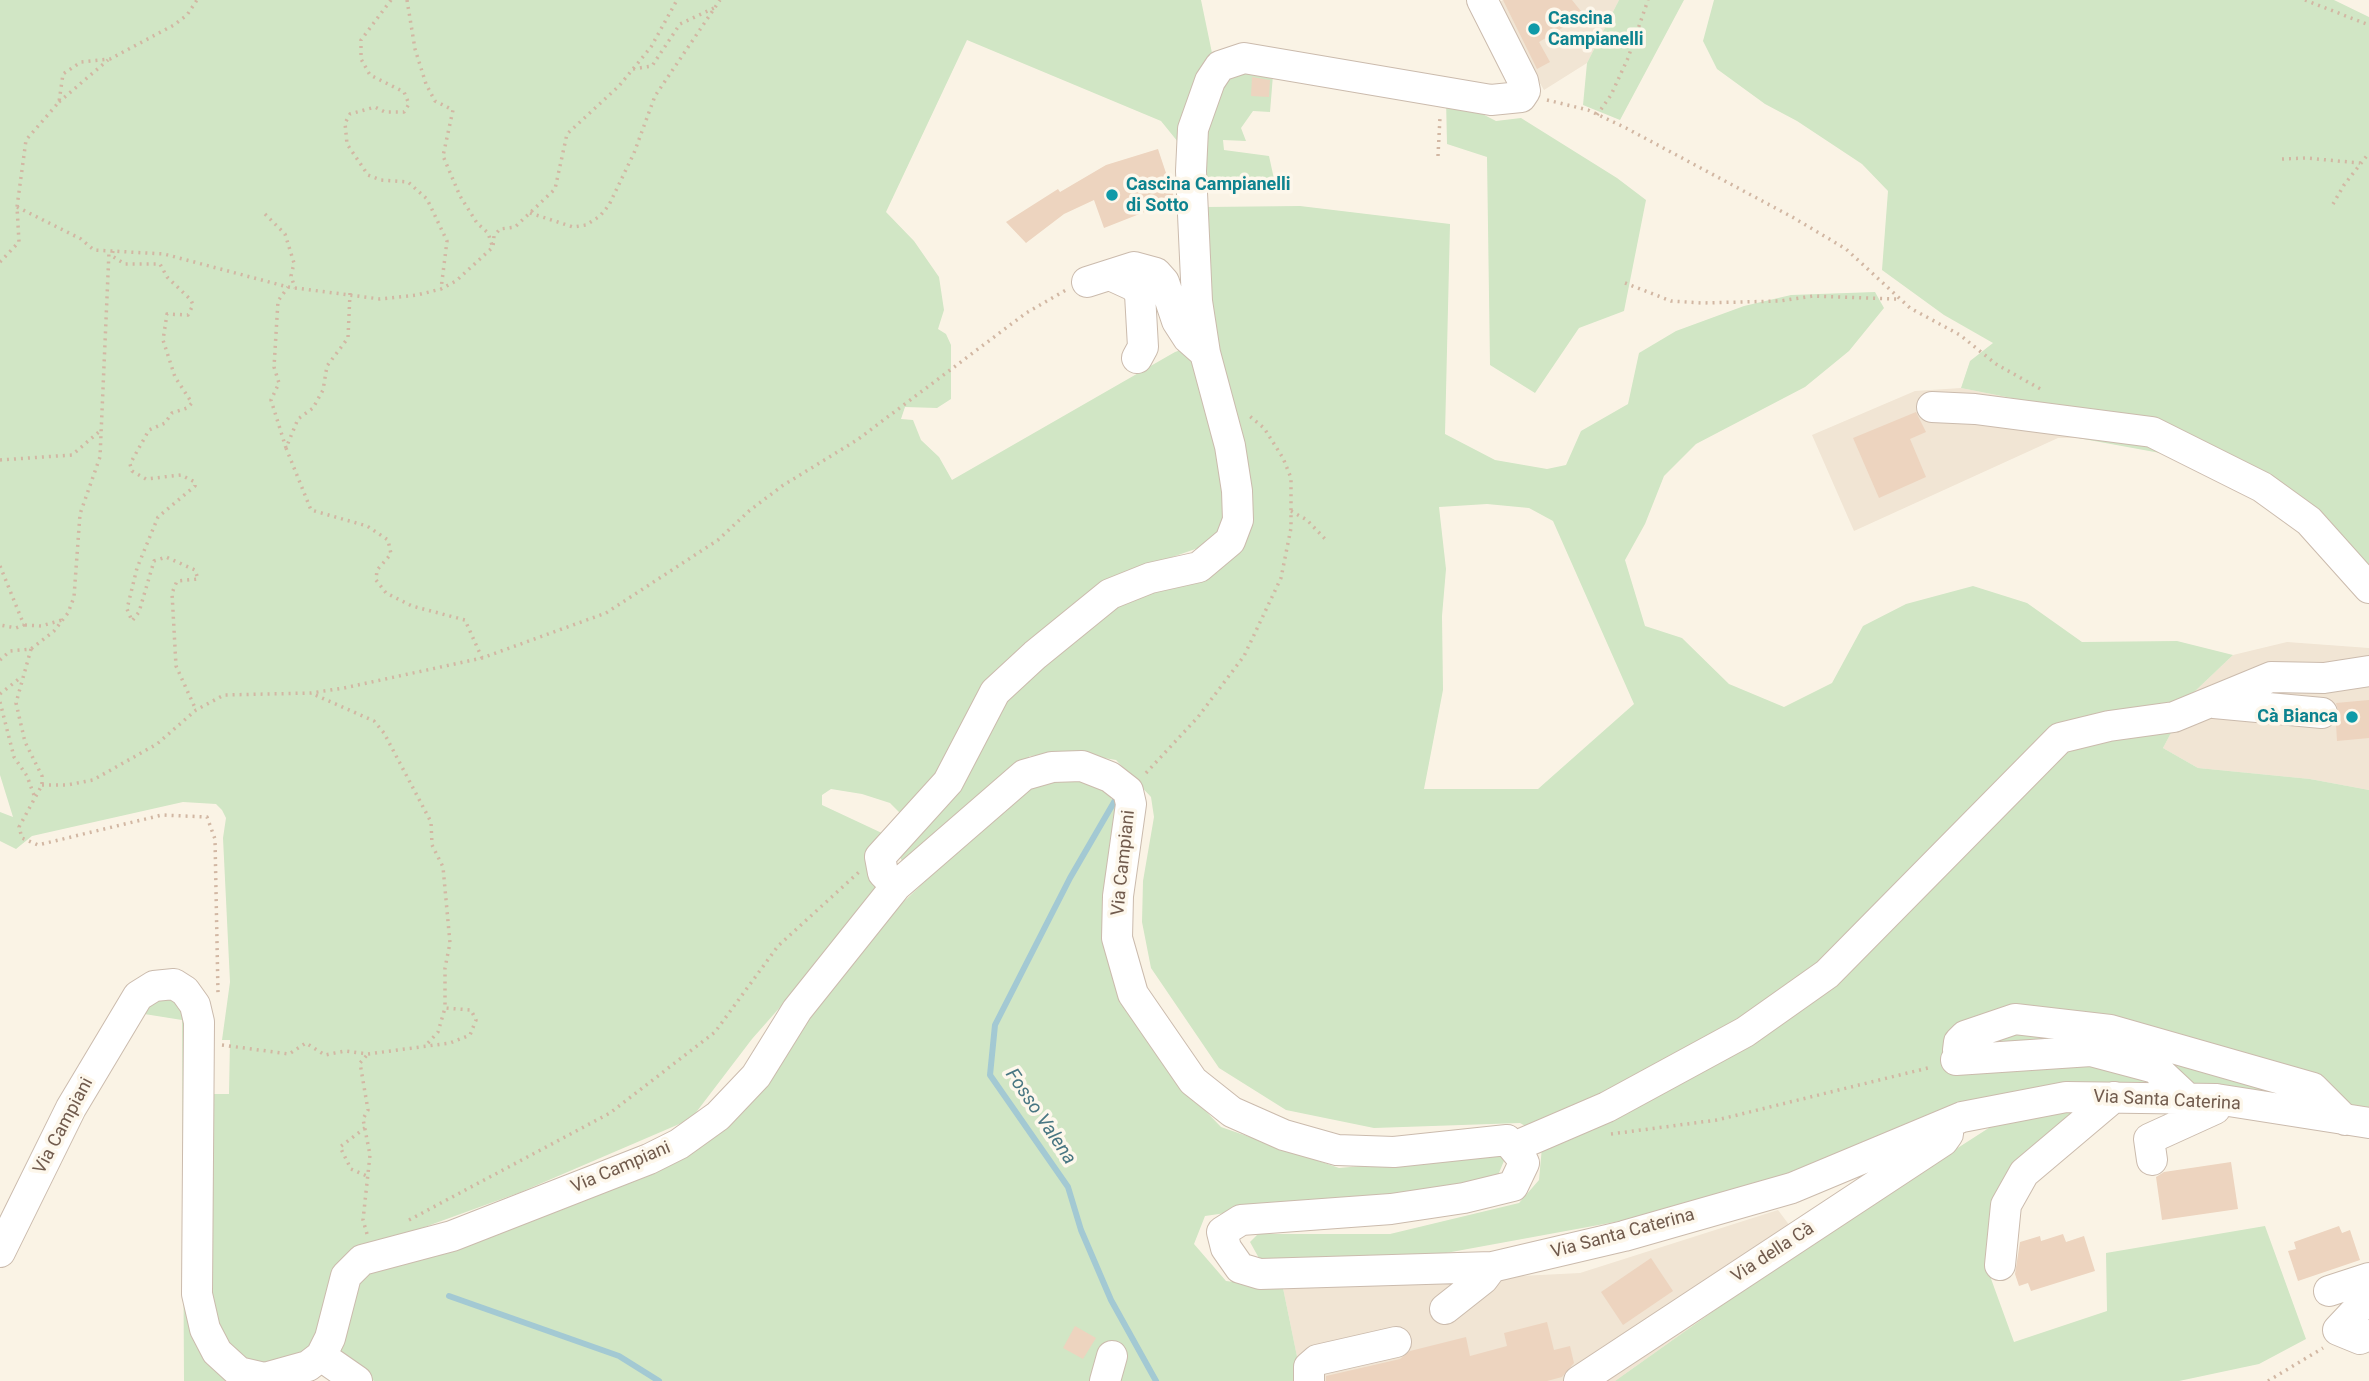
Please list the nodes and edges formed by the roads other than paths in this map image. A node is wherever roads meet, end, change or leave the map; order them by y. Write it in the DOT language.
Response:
graph roads {
  1 [pos="1482,0"];
  2 [pos="1205,353"];
  3 [pos="1137,358"];
  4 [pos="1932,407"];
  5 [pos="2369,588"];
  6 [pos="2369,671"];
  7 [pos="2214,703"];
  8 [pos="2322,713"];
  9 [pos="896,886"];
  10 [pos="2114,1097"];
  11 [pos="2202,1099"];
  12 [pos="1962,1117"];
  13 [pos="2357,1121"];
  14 [pos="1514,1147"];
  15 [pos="2152,1160"];
  16 [pos="0,1252"];
  17 [pos="2000,1265"];
  18 [pos="1492,1267"];
  19 [pos="2369,1278"];
  20 [pos="2329,1291"];
  21 [pos="2369,1297"];
  22 [pos="1445,1309"];
  23 [pos="2369,1335"];
  24 [pos="1396,1342"];
  25 [pos="321,1356"];
  26 [pos="357,1381"];
  27 [pos="1310,1381"];
  28 [pos="1578,1381"];
  1 -- 2 [label="street"];
  2 -- 3 [label="street"];
  2 -- 9 [label="street"];
  4 -- 5 [label="street"];
  6 -- 7 [label="street"];
  7 -- 8 [label="street"];
  7 -- 14 [label="street"];
  9 -- 14 [label="street, Via Campiani"];
  9 -- 25 [label="street, Via Campiani"];
  10 -- 11 [label="street, Via Santa Caterina"];
  10 -- 12 [label="street, Via Santa Caterina"];
  10 -- 17 [label="street"];
  11 -- 13 [label="street, Via Santa Caterina"];
  11 -- 13 [label="street"];
  11 -- 15 [label="street"];
  12 -- 18 [label="street, Via Santa Caterina"];
  12 -- 28 [label="street, Via della Cà"];
  14 -- 18 [label="street, Via Santa Caterina"];
  16 -- 25 [label="street, Via Campiani"];
  18 -- 22 [label="street"];
  19 -- 20 [label="street"];
  21 -- 23 [label="street"];
  24 -- 27 [label="street"];
  25 -- 26 [label="street"];
}
